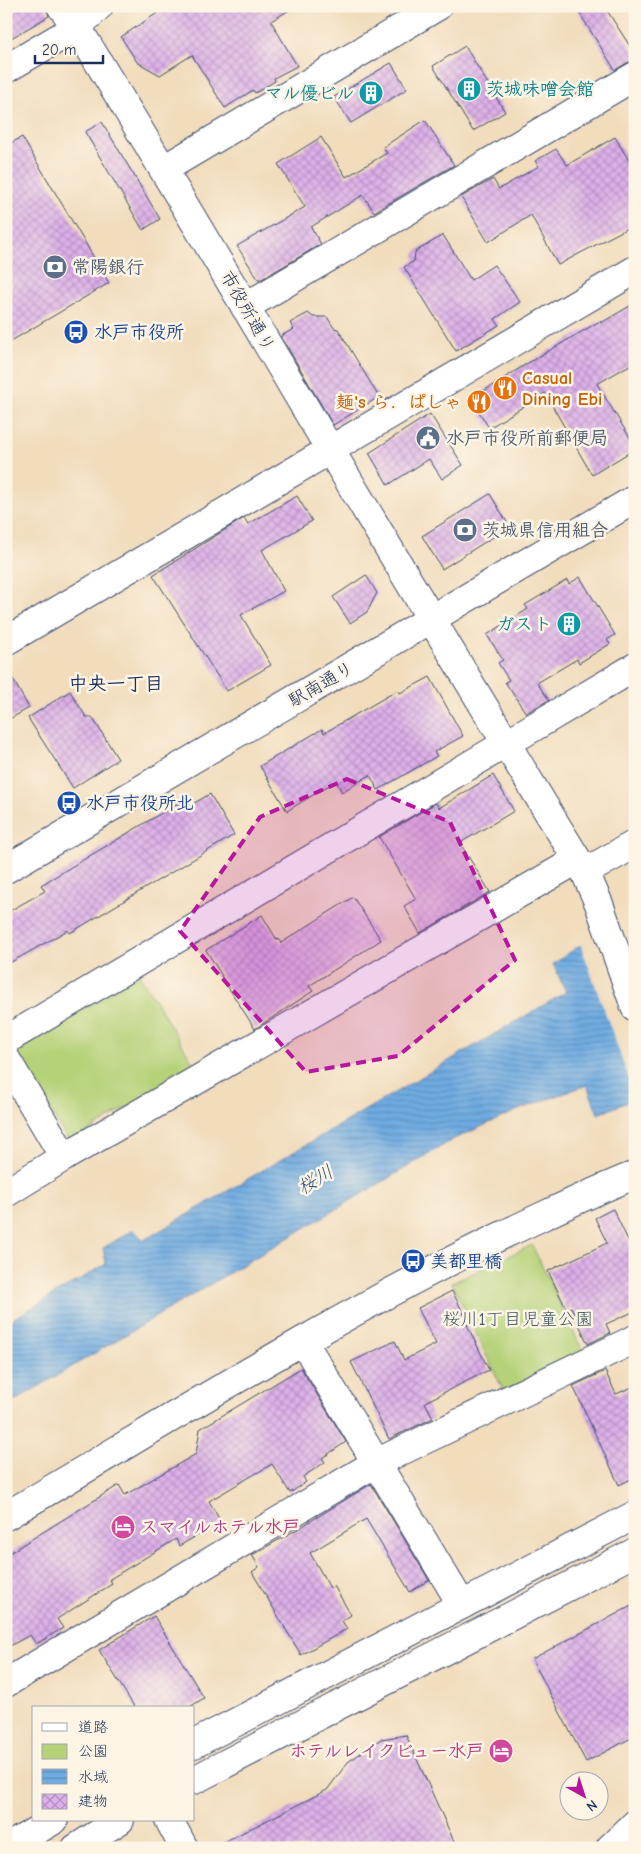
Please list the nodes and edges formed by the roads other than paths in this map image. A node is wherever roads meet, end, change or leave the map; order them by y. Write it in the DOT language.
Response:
graph roads {
  1 [pos="99,6"];
  2 [pos="438,6"];
  3 [pos="69,16"];
  4 [pos="6,69"];
  5 [pos="635,76"];
  6 [pos="164,168"];
  7 [pos="635,270"];
  8 [pos="245,307"];
  9 [pos="330,450"];
  10 [pos="635,499"];
  11 [pos="431,619"];
  12 [pos="6,641"];
  13 [pos="635,667"];
  14 [pos="507,743"];
  15 [pos="635,844"];
  16 [pos="581,866"];
  17 [pos="6,869"];
  18 [pos="635,1007"];
  19 [pos="6,1040"];
  20 [pos="6,1059"];
  21 [pos="64,1157"];
  22 [pos="635,1175"];
  23 [pos="6,1193"];
  24 [pos="635,1339"];
  25 [pos="303,1341"];
  26 [pos="376,1463"];
  27 [pos="635,1515"];
  28 [pos="6,1516"];
  29 [pos="635,1552"];
  30 [pos="462,1605"];
  31 [pos="6,1683"];
  32 [pos="195,1743"];
  33 [pos="195,1779"];
  34 [pos="51,1822"];
  35 [pos="117,1822"];
  36 [pos="170,1822"];
  37 [pos="635,1824"];
  38 [pos="8,1848"];
  39 [pos="76,1848"];
  40 [pos="184,1848"];
  41 [pos="610,1848"];
  1 -- 3 [label="street"];
  2 -- 6 [label="street"];
  3 -- 4 [label="street"];
  3 -- 6 [label="street, 市役所通り"];
  5 -- 8 [label="street"];
  6 -- 8 [label="street, 市役所通り"];
  7 -- 9 [label="street"];
  8 -- 9 [label="street, 市役所通り"];
  9 -- 11 [label="street, 市役所通り"];
  9 -- 12 [label="street"];
  10 -- 11 [label="street, 駅南通り"];
  11 -- 14 [label="street, 市役所通り"];
  11 -- 17 [label="street, 駅南通り"];
  13 -- 14 [label="street"];
  14 -- 16 [label="street, 市役所通り"];
  14 -- 19 [label="street"];
  15 -- 16 [label="street"];
  16 -- 18 [label="street, 市役所通り"];
  16 -- 21 [label="street"];
  20 -- 21 [label="street"];
  21 -- 23 [label="street"];
  22 -- 25 [label="street"];
  24 -- 26 [label="street"];
  25 -- 26 [label="street"];
  25 -- 28 [label="street"];
  26 -- 30 [label="street"];
  26 -- 31 [label="street"];
  27 -- 30 [label="street"];
  29 -- 33 [label="street"];
  30 -- 32 [label="street"];
  34 -- 38 [label="street"];
  35 -- 39 [label="street"];
  36 -- 40 [label="street"];
  37 -- 41 [label="street"];
}
